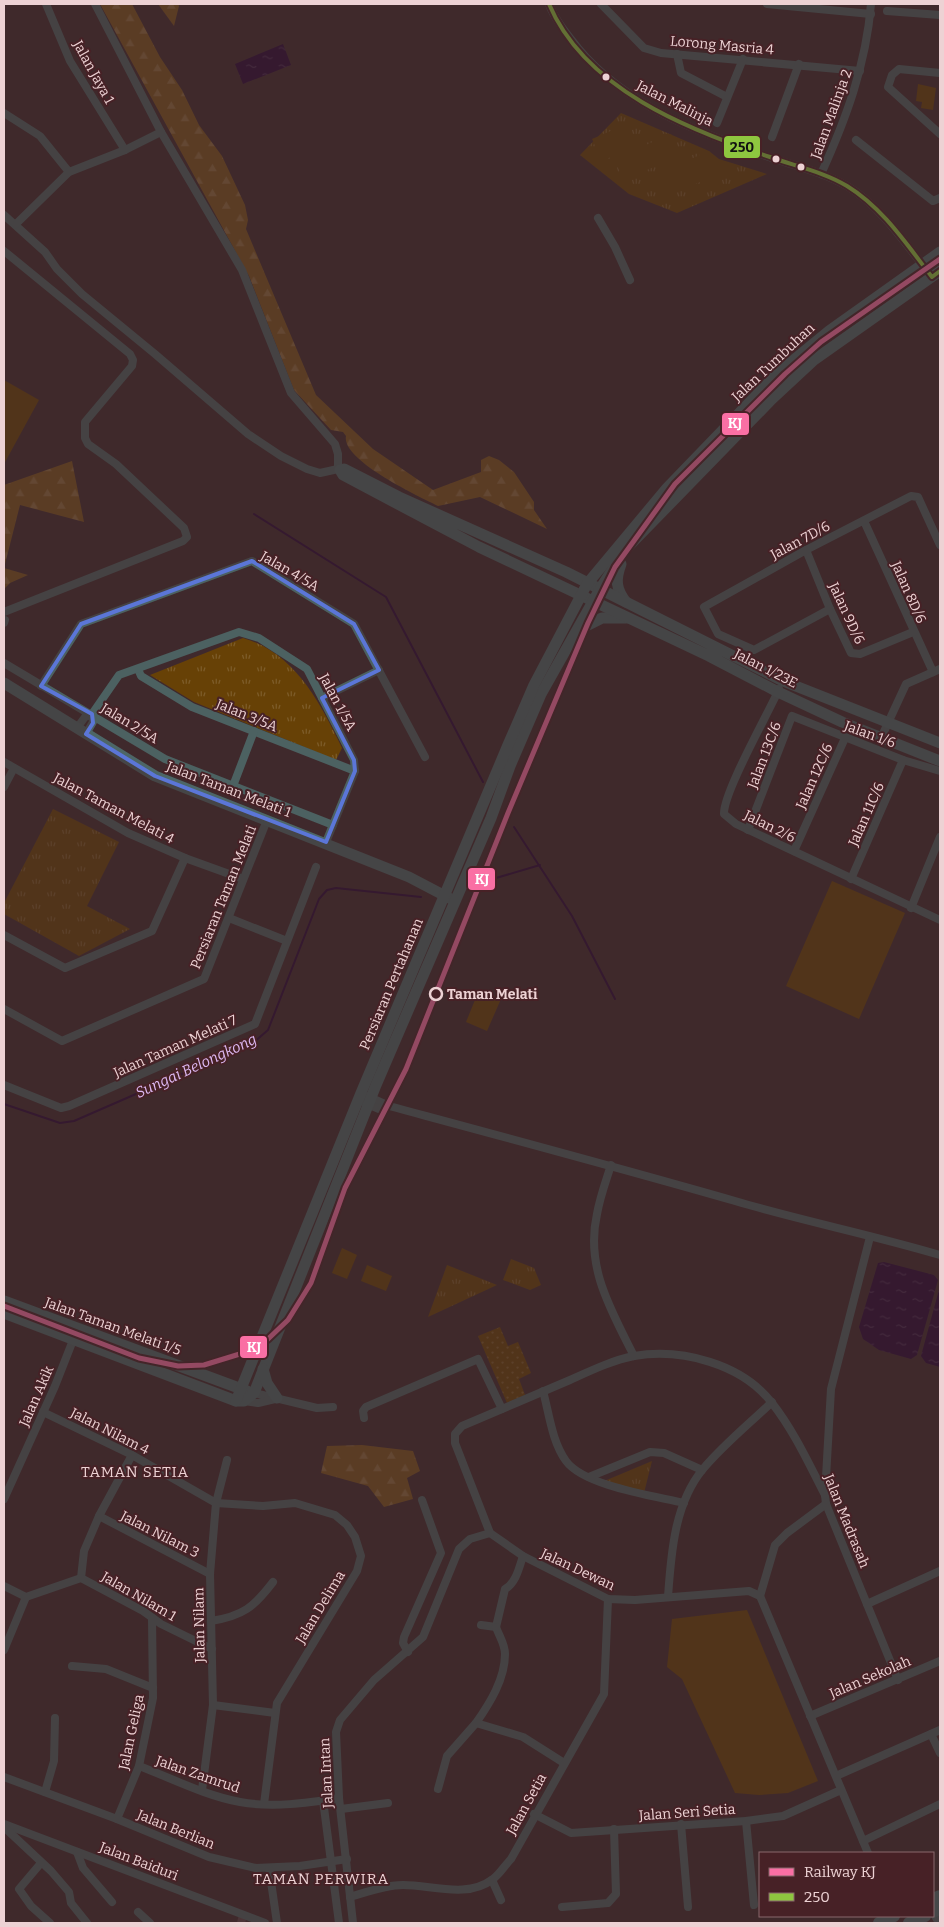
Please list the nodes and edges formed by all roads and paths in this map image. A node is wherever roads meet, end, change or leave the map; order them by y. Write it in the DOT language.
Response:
graph roads {
  1 [pos="46,4"];
  2 [pos="95,4"];
  3 [pos="549,4"];
  4 [pos="601,4"];
  5 [pos="767,4"];
  6 [pos="872,4"];
  7 [pos="788,5"];
  8 [pos="887,11"];
  9 [pos="870,14"];
  10 [pos="940,15"];
  11 [pos="677,54"];
  12 [pos="743,59"];
  13 [pos="799,64"];
  14 [pos="860,71"];
  15 [pos="940,73"];
  16 [pos="728,97"];
  17 [pos="4,113"];
  18 [pos="717,123"];
  19 [pos="161,132"];
  20 [pos="939,132"];
  21 [pos="772,137"];
  22 [pos="856,140"];
  23 [pos="125,150"];
  24 [pos="69,172"];
  25 [pos="821,174"];
  26 [pos="937,200"];
  27 [pos="4,215"];
  28 [pos="598,218"];
  29 [pos="16,224"];
  30 [pos="4,251"];
  31 [pos="940,254"];
  32 [pos="940,263"];
  33 [pos="922,265"];
  34 [pos="936,274"];
  35 [pos="630,280"];
  36 [pos="899,281"];
  37 [pos="907,295"];
  38 [pos="339,470"];
  39 [pos="864,521"];
  40 [pos="940,544"];
  41 [pos="625,550"];
  42 [pos="806,550"];
  43 [pos="599,568"];
  44 [pos="566,572"];
  45 [pos="563,585"];
  46 [pos="585,589"];
  47 [pos="600,589"];
  48 [pos="595,600"];
  49 [pos="627,602"];
  50 [pos="830,609"];
  51 [pos="4,618"];
  52 [pos="570,618"];
  53 [pos="633,619"];
  54 [pos="578,630"];
  55 [pos="913,632"];
  56 [pos="4,663"];
  57 [pos="138,669"];
  58 [pos="379,670"];
  59 [pos="936,671"];
  60 [pos="783,681"];
  61 [pos="4,683"];
  62 [pos="41,686"];
  63 [pos="778,692"];
  64 [pos="322,698"];
  65 [pos="92,714"];
  66 [pos="792,716"];
  67 [pos="887,723"];
  68 [pos="81,731"];
  69 [pos="254,731"];
  70 [pos="845,738"];
  71 [pos="881,738"];
  72 [pos="940,743"];
  73 [pos="425,758"];
  74 [pos="903,760"];
  75 [pos="940,761"];
  76 [pos="4,762"];
  77 [pos="14,768"];
  78 [pos="355,771"];
  79 [pos="940,771"];
  80 [pos="233,786"];
  81 [pos="4,787"];
  82 [pos="267,820"];
  83 [pos="333,825"];
  84 [pos="748,830"];
  85 [pos="940,837"];
  86 [pos="326,842"];
  87 [pos="794,851"];
  88 [pos="184,858"];
  89 [pos="316,867"];
  90 [pos="243,879"];
  91 [pos="852,879"];
  92 [pos="450,883"];
  93 [pos="430,888"];
  94 [pos="450,898"];
  95 [pos="912,908"];
  96 [pos="437,913"];
  97 [pos="229,918"];
  98 [pos="940,920"];
  99 [pos="4,935"];
  100 [pos="287,941"];
  101 [pos="4,1009"];
  102 [pos="4,1085"];
  103 [pos="365,1099"];
  104 [pos="611,1166"];
  105 [pos="870,1237"];
  106 [pos="940,1256"];
  107 [pos="4,1301"];
  108 [pos="4,1313"];
  109 [pos="75,1335"];
  110 [pos="634,1356"];
  111 [pos="250,1366"];
  112 [pos="263,1369"];
  113 [pos="217,1380"];
  114 [pos="241,1389"];
  115 [pos="543,1391"];
  116 [pos="254,1393"];
  117 [pos="277,1398"];
  118 [pos="240,1401"];
  119 [pos="772,1402"];
  120 [pos="333,1407"];
  121 [pos="502,1409"];
  122 [pos="44,1412"];
  123 [pos="364,1418"];
  124 [pos="132,1455"];
  125 [pos="227,1460"];
  126 [pos="702,1470"];
  127 [pos="589,1477"];
  128 [pos="825,1495"];
  129 [pos="4,1499"];
  130 [pos="422,1500"];
  131 [pos="216,1503"];
  132 [pos="684,1503"];
  133 [pos="826,1504"];
  134 [pos="98,1516"];
  135 [pos="490,1533"];
  136 [pos="441,1553"];
  137 [pos="522,1556"];
  138 [pos="455,1559"];
  139 [pos="940,1571"];
  140 [pos="210,1574"];
  141 [pos="81,1578"];
  142 [pos="273,1582"];
  143 [pos="4,1586"];
  144 [pos="760,1596"];
  145 [pos="26,1597"];
  146 [pos="668,1598"];
  147 [pos="608,1600"];
  148 [pos="867,1604"];
  149 [pos="152,1618"];
  150 [pos="211,1621"];
  151 [pos="481,1625"];
  152 [pos="496,1627"];
  153 [pos="4,1650"];
  154 [pos="212,1650"];
  155 [pos="408,1652"];
  156 [pos="940,1661"];
  157 [pos="72,1666"];
  158 [pos="898,1680"];
  159 [pos="153,1688"];
  160 [pos="213,1705"];
  161 [pos="275,1713"];
  162 [pos="810,1716"];
  163 [pos="55,1718"];
  164 [pos="476,1723"];
  165 [pos="940,1730"];
  166 [pos="931,1734"];
  167 [pos="940,1753"];
  168 [pos="564,1763"];
  169 [pos="139,1766"];
  170 [pos="4,1776"];
  171 [pos="836,1776"];
  172 [pos="438,1789"];
  173 [pos="202,1790"];
  174 [pos="841,1790"];
  175 [pos="45,1792"];
  176 [pos="339,1798"];
  177 [pos="322,1800"];
  178 [pos="388,1803"];
  179 [pos="264,1804"];
  180 [pos="940,1804"];
  181 [pos="340,1809"];
  182 [pos="534,1814"];
  183 [pos="117,1819"];
  184 [pos="746,1821"];
  185 [pos="681,1824"];
  186 [pos="4,1825"];
  187 [pos="614,1830"];
  188 [pos="863,1841"];
  189 [pos="77,1852"];
  190 [pos="868,1852"];
  191 [pos="347,1859"];
  192 [pos="331,1861"];
  193 [pos="41,1863"];
  194 [pos="269,1868"];
  195 [pos="492,1880"];
  196 [pos="350,1896"];
  197 [pos="501,1900"];
  198 [pos="112,1902"];
  199 [pos="754,1905"];
  200 [pos="562,1907"];
  201 [pos="688,1907"];
  202 [pos="138,1912"];
  203 [pos="892,1917"];
  204 [pos="923,1917"];
  205 [pos="50,1923"];
  206 [pos="87,1923"];
  207 [pos="150,1923"];
  208 [pos="265,1923"];
  209 [pos="277,1923"];
  210 [pos="339,1923"];
  211 [pos="353,1923"];
  212 [pos="879,1923"];
  213 [pos="909,1923"];
  1 -- 23 [label="street, Jalan Jaya 1"];
  2 -- 19 [label="street"];
  3 -- 25 [label="street, Jalan Malinja"];
  4 -- 11 [label="street, Lorong Masria 4"];
  5 -- 7 [label="street"];
  6 -- 9 [label="street, Jalan Malinja 2"];
  7 -- 9 [label="street"];
  8 -- 10 [label="street"];
  9 -- 14 [label="street, Jalan Malinja 2"];
  11 -- 12 [label="street, Lorong Masria 4"];
  11 -- 16 [label="street"];
  12 -- 13 [label="street, Lorong Masria 4"];
  12 -- 16 [label="street"];
  13 -- 14 [label="street, Lorong Masria 4"];
  13 -- 21 [label="street"];
  14 -- 25 [label="street, Jalan Malinja 2"];
  15 -- 20 [label="street"];
  16 -- 18 [label="street"];
  17 -- 24 [label="street"];
  19 -- 23 [label="street"];
  19 -- 38 [label="street"];
  22 -- 26 [label="street"];
  23 -- 24 [label="street"];
  24 -- 29 [label="street"];
  25 -- 33 [label="street, Jalan Malinja"];
  27 -- 29 [label="street"];
  28 -- 35 [label="street"];
  29 -- 38 [label="street"];
  30 -- 51 [label="street"];
  31 -- 32 [label="main road"];
  31 -- 33 [label="main road, Jalan Tumbuhan"];
  33 -- 34 [label="street, Jalan Malinja"];
  33 -- 36 [label="main road, Jalan Tumbuhan"];
  34 -- 37 [label="main road, Jalan Tumbuhan"];
  36 -- 37 [label="main road"];
  36 -- 43 [label="main road, Jalan Tumbuhan"];
  37 -- 41 [label="main road, Jalan Tumbuhan"];
  38 -- 44 [label="main road"];
  38 -- 45 [label="main road"];
  39 -- 40 [label="street, Jalan 7D/6"];
  39 -- 42 [label="street, Jalan 7D/6"];
  39 -- 55 [label="street, Jalan 8D/6"];
  41 -- 47 [label="main road, Jalan Tumbuhan"];
  41 -- 49 [label="main road"];
  42 -- 50 [label="street, Jalan 9D/6"];
  42 -- 50 [label="street, Jalan 7D/6"];
  43 -- 44 [label="main road"];
  43 -- 46 [label="main road, Jalan Tumbuhan"];
  44 -- 46 [label="main road"];
  45 -- 46 [label="main road"];
  45 -- 52 [label="main road"];
  46 -- 47 [label="main road, Jalan 1/23E"];
  46 -- 48 [label="main road, Jalan 1/23E"];
  46 -- 52 [label="main road, Persiaran Pertahanan"];
  47 -- 48 [label="main road, Persiaran Pertahanan"];
  47 -- 49 [label="main road, Jalan 1/23E"];
  48 -- 53 [label="main road, Jalan 1/23E"];
  48 -- 54 [label="main road, Persiaran Pertahanan"];
  49 -- 60 [label="main road, Jalan 1/23E"];
  50 -- 55 [label="street, Jalan 9D/6"];
  52 -- 92 [label="main road, Persiaran Pertahanan"];
  53 -- 54 [label="main road"];
  53 -- 63 [label="main road, Jalan 1/23E"];
  54 -- 94 [label="main road, Persiaran Pertahanan"];
  55 -- 59 [label="street, Jalan 8D/6"];
  56 -- 62 [label="street, Jalan 2/5A"];
  57 -- 64 [label="street, Jalan 1/5A"];
  57 -- 65 [label="street, Jalan 1/5A"];
  57 -- 69 [label="street, Jalan 3/5A"];
  58 -- 62 [label="street, Jalan 4/5A"];
  58 -- 64 [label="street"];
  58 -- 73 [label="street, Jalan 4/5A"];
  59 -- 67 [label="street"];
  60 -- 63 [label="street, Jalan 2/6"];
  60 -- 67 [label="main road, Jalan 1/23E"];
  61 -- 68 [label="main road, Jalan Taman Melati 1"];
  62 -- 65 [label="street, Jalan 2/5A"];
  63 -- 71 [label="main road, Jalan 1/23E"];
  63 -- 84 [label="street, Jalan 2/6"];
  64 -- 78 [label="street, Jalan 1/5A"];
  65 -- 68 [label="street, Jalan 1/5A"];
  65 -- 80 [label="street, Jalan 2/5A"];
  66 -- 70 [label="street, Jalan 1/6"];
  66 -- 84 [label="street, Jalan 13C/6"];
  67 -- 71 [label="street"];
  67 -- 72 [label="main road, Jalan 1/23E"];
  68 -- 82 [label="main road, Jalan Taman Melati 1"];
  69 -- 78 [label="street, Jalan 3/5A"];
  69 -- 80 [label="street"];
  70 -- 74 [label="street, Jalan 1/6"];
  70 -- 87 [label="street, Jalan 12C/6"];
  71 -- 75 [label="main road, Jalan 1/23E"];
  74 -- 79 [label="street, Jalan 1/6"];
  74 -- 91 [label="street, Jalan 11C/6"];
  76 -- 77 [label="street, Jalan Taman Melati 4"];
  77 -- 81 [label="street"];
  77 -- 88 [label="street, Jalan Taman Melati 4"];
  78 -- 83 [label="street"];
  80 -- 83 [label="street, Jalan 2/5A"];
  82 -- 86 [label="main road, Jalan Taman Melati 1"];
  82 -- 90 [label="street, Persiaran Taman Melati"];
  83 -- 86 [label="street"];
  84 -- 87 [label="street, Jalan 2/6"];
  85 -- 95 [label="street"];
  86 -- 93 [label="main road, Jalan Taman Melati 1"];
  87 -- 91 [label="street, Jalan 2/6"];
  88 -- 90 [label="street, Jalan Taman Melati 4"];
  88 -- 99 [label="street"];
  89 -- 100 [label="street, Jalan Taman Melati 7"];
  90 -- 97 [label="street, Persiaran Taman Melati"];
  91 -- 95 [label="street, Jalan 2/6"];
  92 -- 93 [label="main road"];
  92 -- 94 [label="main road, Persiaran Pertahanan"];
  93 -- 94 [label="main road, Jalan Taman Melati 1"];
  93 -- 96 [label="main road"];
  94 -- 96 [label="main road, Persiaran Pertahanan"];
  94 -- 103 [label="main road, Persiaran Pertahanan"];
  95 -- 98 [label="street, Jalan 2/6"];
  96 -- 103 [label="main road, Persiaran Pertahanan"];
  97 -- 100 [label="street"];
  97 -- 101 [label="street, Persiaran Taman Melati"];
  100 -- 102 [label="street, Jalan Taman Melati 7"];
  103 -- 104 [label="street"];
  103 -- 111 [label="main road, Persiaran Pertahanan"];
  103 -- 112 [label="main road, Persiaran Pertahanan"];
  104 -- 105 [label="street"];
  104 -- 110 [label="street"];
  105 -- 106 [label="street"];
  105 -- 128 [label="street"];
  107 -- 109 [label="main road, Jalan Taman Melati 1/5"];
  108 -- 109 [label="main road, Jalan Taman Melati 1/5"];
  109 -- 113 [label="main road, Jalan Taman Melati 1/5"];
  109 -- 118 [label="main road, Jalan Taman Melati 1/5"];
  109 -- 122 [label="street, Jalan Akik"];
  110 -- 115 [label="street, Jalan Madrasah"];
  110 -- 119 [label="street, Jalan Madrasah"];
  111 -- 113 [label="main road"];
  111 -- 114 [label="main road, Persiaran Pertahanan"];
  112 -- 116 [label="main road, Persiaran Pertahanan"];
  112 -- 117 [label="main road"];
  113 -- 114 [label="main road, Jalan Taman Melati 1/5"];
  114 -- 116 [label="main road, Jalan Taman Melati 1/5"];
  114 -- 118 [label="main road, Persiaran Pertahanan"];
  115 -- 121 [label="street, Jalan Madrasah"];
  115 -- 127 [label="street"];
  116 -- 117 [label="street"];
  116 -- 118 [label="main road"];
  117 -- 118 [label="street"];
  117 -- 120 [label="street"];
  119 -- 126 [label="street"];
  119 -- 128 [label="street, Jalan Madrasah"];
  121 -- 123 [label="street"];
  121 -- 135 [label="street, Jalan Madrasah"];
  122 -- 124 [label="street, Jalan Nilam 4"];
  122 -- 129 [label="street, Jalan Akik"];
  124 -- 131 [label="street, Jalan Nilam 4"];
  124 -- 134 [label="street, Jalan Nilam 1"];
  125 -- 131 [label="street, Jalan Nilam"];
  126 -- 127 [label="street"];
  126 -- 132 [label="street"];
  127 -- 132 [label="street"];
  128 -- 133 [label="street, Jalan Madrasah"];
  130 -- 136 [label="street"];
  131 -- 140 [label="street, Jalan Nilam"];
  131 -- 161 [label="street, Jalan Delima"];
  132 -- 146 [label="street"];
  133 -- 144 [label="street"];
  133 -- 148 [label="street, Jalan Madrasah"];
  134 -- 140 [label="street, Jalan Nilam 3"];
  134 -- 141 [label="street, Jalan Nilam 1"];
  135 -- 137 [label="street, Jalan Dewan"];
  135 -- 138 [label="street, Jalan Intan"];
  136 -- 138 [label="street"];
  136 -- 155 [label="street"];
  137 -- 147 [label="street, Jalan Dewan"];
  137 -- 152 [label="street"];
  138 -- 155 [label="street, Jalan Intan"];
  139 -- 148 [label="street"];
  140 -- 150 [label="street, Jalan Nilam"];
  141 -- 145 [label="street, Jalan Nilam 1"];
  141 -- 149 [label="street, Jalan Nilam 1"];
  142 -- 150 [label="street"];
  143 -- 145 [label="street"];
  144 -- 146 [label="street, Jalan Dewan"];
  144 -- 162 [label="street"];
  145 -- 153 [label="street"];
  146 -- 147 [label="street, Jalan Dewan"];
  147 -- 168 [label="street, Jalan Setia"];
  148 -- 158 [label="street, Jalan Madrasah"];
  149 -- 154 [label="street, Jalan Nilam 1"];
  149 -- 159 [label="street, Jalan Geliga"];
  150 -- 154 [label="street, Jalan Nilam"];
  151 -- 152 [label="street"];
  152 -- 164 [label="street"];
  154 -- 160 [label="street, Jalan Nilam"];
  155 -- 176 [label="street, Jalan Intan"];
  156 -- 158 [label="street, Jalan Sekolah"];
  157 -- 159 [label="street"];
  158 -- 162 [label="street, Jalan Sekolah"];
  159 -- 169 [label="street, Jalan Geliga"];
  160 -- 161 [label="street"];
  160 -- 173 [label="street, Jalan Nilam"];
  161 -- 179 [label="street, Jalan Delima"];
  162 -- 171 [label="street"];
  163 -- 175 [label="street"];
  164 -- 168 [label="street"];
  164 -- 172 [label="street"];
  165 -- 166 [label="street"];
  166 -- 167 [label="street"];
  166 -- 171 [label="street"];
  168 -- 182 [label="street, Jalan Setia"];
  169 -- 173 [label="street, Jalan Zamrud"];
  169 -- 183 [label="street, Jalan Geliga"];
  170 -- 175 [label="street, Jalan Berlian"];
  171 -- 174 [label="street"];
  173 -- 179 [label="street, Jalan Zamrud"];
  174 -- 184 [label="street, Jalan Seri Setia"];
  174 -- 188 [label="street"];
  175 -- 183 [label="street, Jalan Berlian"];
  176 -- 177 [label="street, Jalan Zamrud"];
  176 -- 181 [label="street, Jalan Intan"];
  177 -- 179 [label="street, Jalan Zamrud"];
  177 -- 192 [label="street"];
  178 -- 181 [label="street"];
  180 -- 188 [label="street"];
  181 -- 191 [label="street, Jalan Intan"];
  182 -- 187 [label="street, Jalan Seri Setia"];
  182 -- 195 [label="street, Jalan Setia"];
  183 -- 194 [label="street, Jalan Berlian"];
  184 -- 185 [label="street, Jalan Seri Setia"];
  184 -- 199 [label="street"];
  185 -- 187 [label="street, Jalan Seri Setia"];
  185 -- 201 [label="street"];
  186 -- 189 [label="street, Jalan Baiduri"];
  186 -- 193 [label="street"];
  187 -- 200 [label="street"];
  188 -- 190 [label="street"];
  189 -- 198 [label="street"];
  189 -- 208 [label="street, Jalan Baiduri"];
  191 -- 192 [label="street, Jalan Berlian"];
  191 -- 196 [label="street, Jalan Intan"];
  192 -- 194 [label="street, Jalan Berlian"];
  192 -- 210 [label="street"];
  193 -- 205 [label="street"];
  193 -- 206 [label="street"];
  194 -- 209 [label="street"];
  195 -- 196 [label="street, Jalan Setia"];
  195 -- 197 [label="street"];
  196 -- 211 [label="street, Jalan Intan"];
  202 -- 207 [label="street"];
  203 -- 212 [label="main road"];
  204 -- 213 [label="main road"];
}
